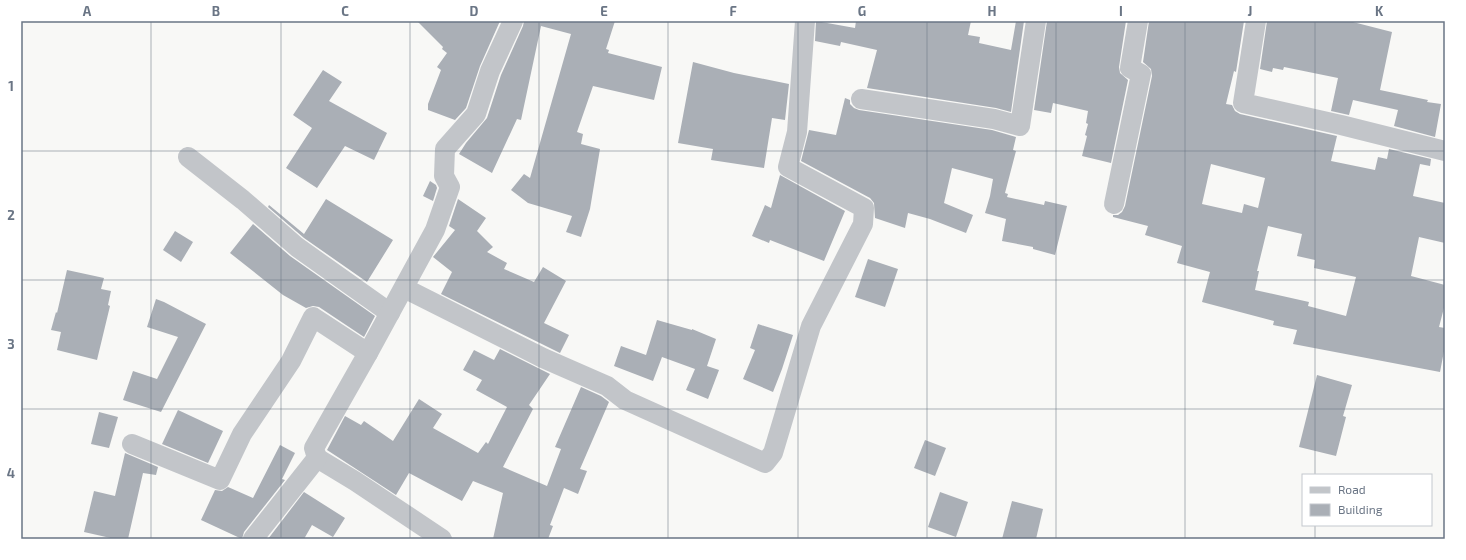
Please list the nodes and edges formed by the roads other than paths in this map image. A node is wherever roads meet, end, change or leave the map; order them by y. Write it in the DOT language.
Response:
graph roads {
  1 [pos="513,21"];
  2 [pos="805,21"];
  3 [pos="1036,21"];
  4 [pos="1138,21"];
  5 [pos="1256,21"];
  6 [pos="861,99"];
  7 [pos="1445,151"];
  8 [pos="188,156"];
  9 [pos="1114,204"];
  10 [pos="404,288"];
  11 [pos="390,313"];
  12 [pos="368,353"];
  13 [pos="132,444"];
  14 [pos="316,458"];
  15 [pos="253,539"];
  16 [pos="442,539"];
  1 -- 10 [label="street"];
  2 -- 10 [label="street"];
  3 -- 6 [label="street"];
  4 -- 9 [label="street"];
  5 -- 7 [label="street"];
  8 -- 11 [label="street"];
  10 -- 11 [label="street"];
  11 -- 12 [label="street"];
  12 -- 13 [label="street"];
  12 -- 14 [label="street"];
  14 -- 15 [label="street"];
  14 -- 16 [label="street"];
}
